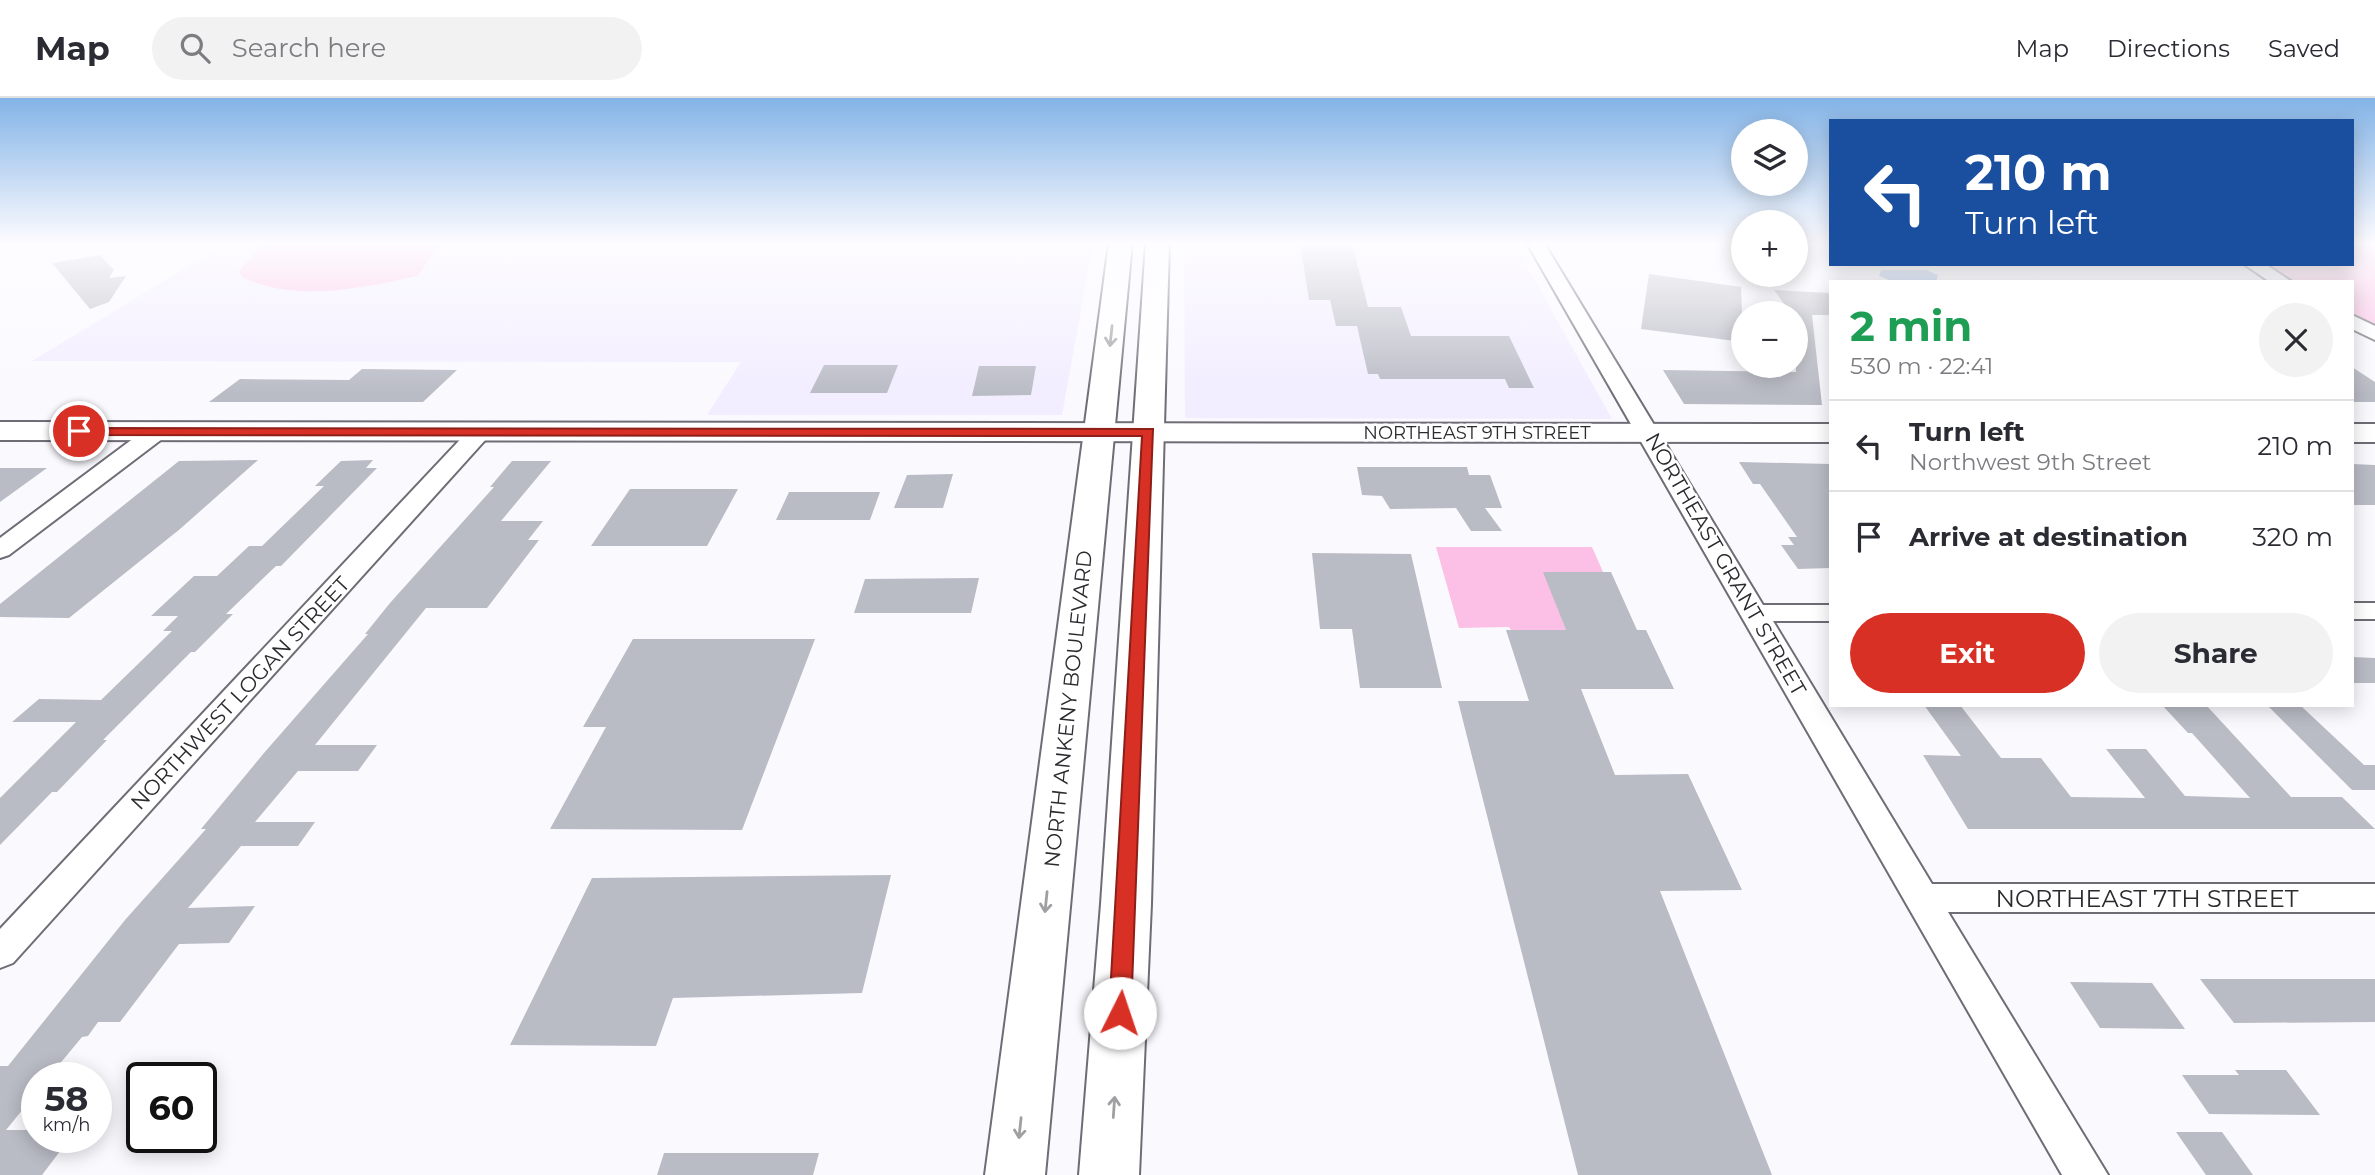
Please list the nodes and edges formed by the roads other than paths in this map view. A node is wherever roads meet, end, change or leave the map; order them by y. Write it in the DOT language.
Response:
graph roads {
  1 [pos="1122,293"];
  2 [pos="1149,293"];
  3 [pos="1565,293"];
  4 [pos="2354,322"];
  5 [pos="2375,334"];
  6 [pos="0,431"];
  7 [pos="159,431"];
  8 [pos="1124,432"];
  9 [pos="479,433"];
  10 [pos="1649,433"];
  11 [pos="1829,433"];
  12 [pos="2354,433"];
  13 [pos="2375,433"];
  14 [pos="0,550"];
  15 [pos="2354,611"];
  16 [pos="2375,611"];
  17 [pos="1829,612"];
  18 [pos="1755,613"];
  19 [pos="1919,898"];
  20 [pos="2375,898"];
  21 [pos="0,953"];
  22 [pos="1015,1175"];
  23 [pos="1109,1175"];
  24 [pos="2085,1175"];
  1 -- 8 [label="main road, NORTH ANKENY BOULEVARD, one-way"];
  2 -- 8 [label="main road, NORTH ANKENY BOULEVARD"];
  3 -- 10 [label="street, NORTHEAST GRANT STREET"];
  4 -- 5 [label="street"];
  6 -- 7 [label="main road, NORTHEAST 9TH STREET"];
  7 -- 9 [label="main road, NORTHEAST 9TH STREET"];
  7 -- 14 [label="street"];
  8 -- 9 [label="main road, NORTHEAST 9TH STREET"];
  8 -- 10 [label="main road, NORTHEAST 9TH STREET"];
  8 -- 22 [label="main road, NORTH ANKENY BOULEVARD, one-way"];
  23 -- 8 [label="main road, NORTH ANKENY BOULEVARD, one-way"];
  9 -- 21 [label="street, NORTHWEST LOGAN STREET"];
  10 -- 11 [label="main road, NORTHEAST 9TH STREET"];
  10 -- 18 [label="street, NORTHEAST GRANT STREET"];
  12 -- 13 [label="main road"];
  15 -- 16 [label="street"];
  17 -- 18 [label="street"];
  18 -- 19 [label="street, NORTHEAST GRANT STREET"];
  19 -- 20 [label="street, NORTHEAST 7TH STREET"];
  19 -- 24 [label="street, NORTHEAST GRANT STREET"];
}
